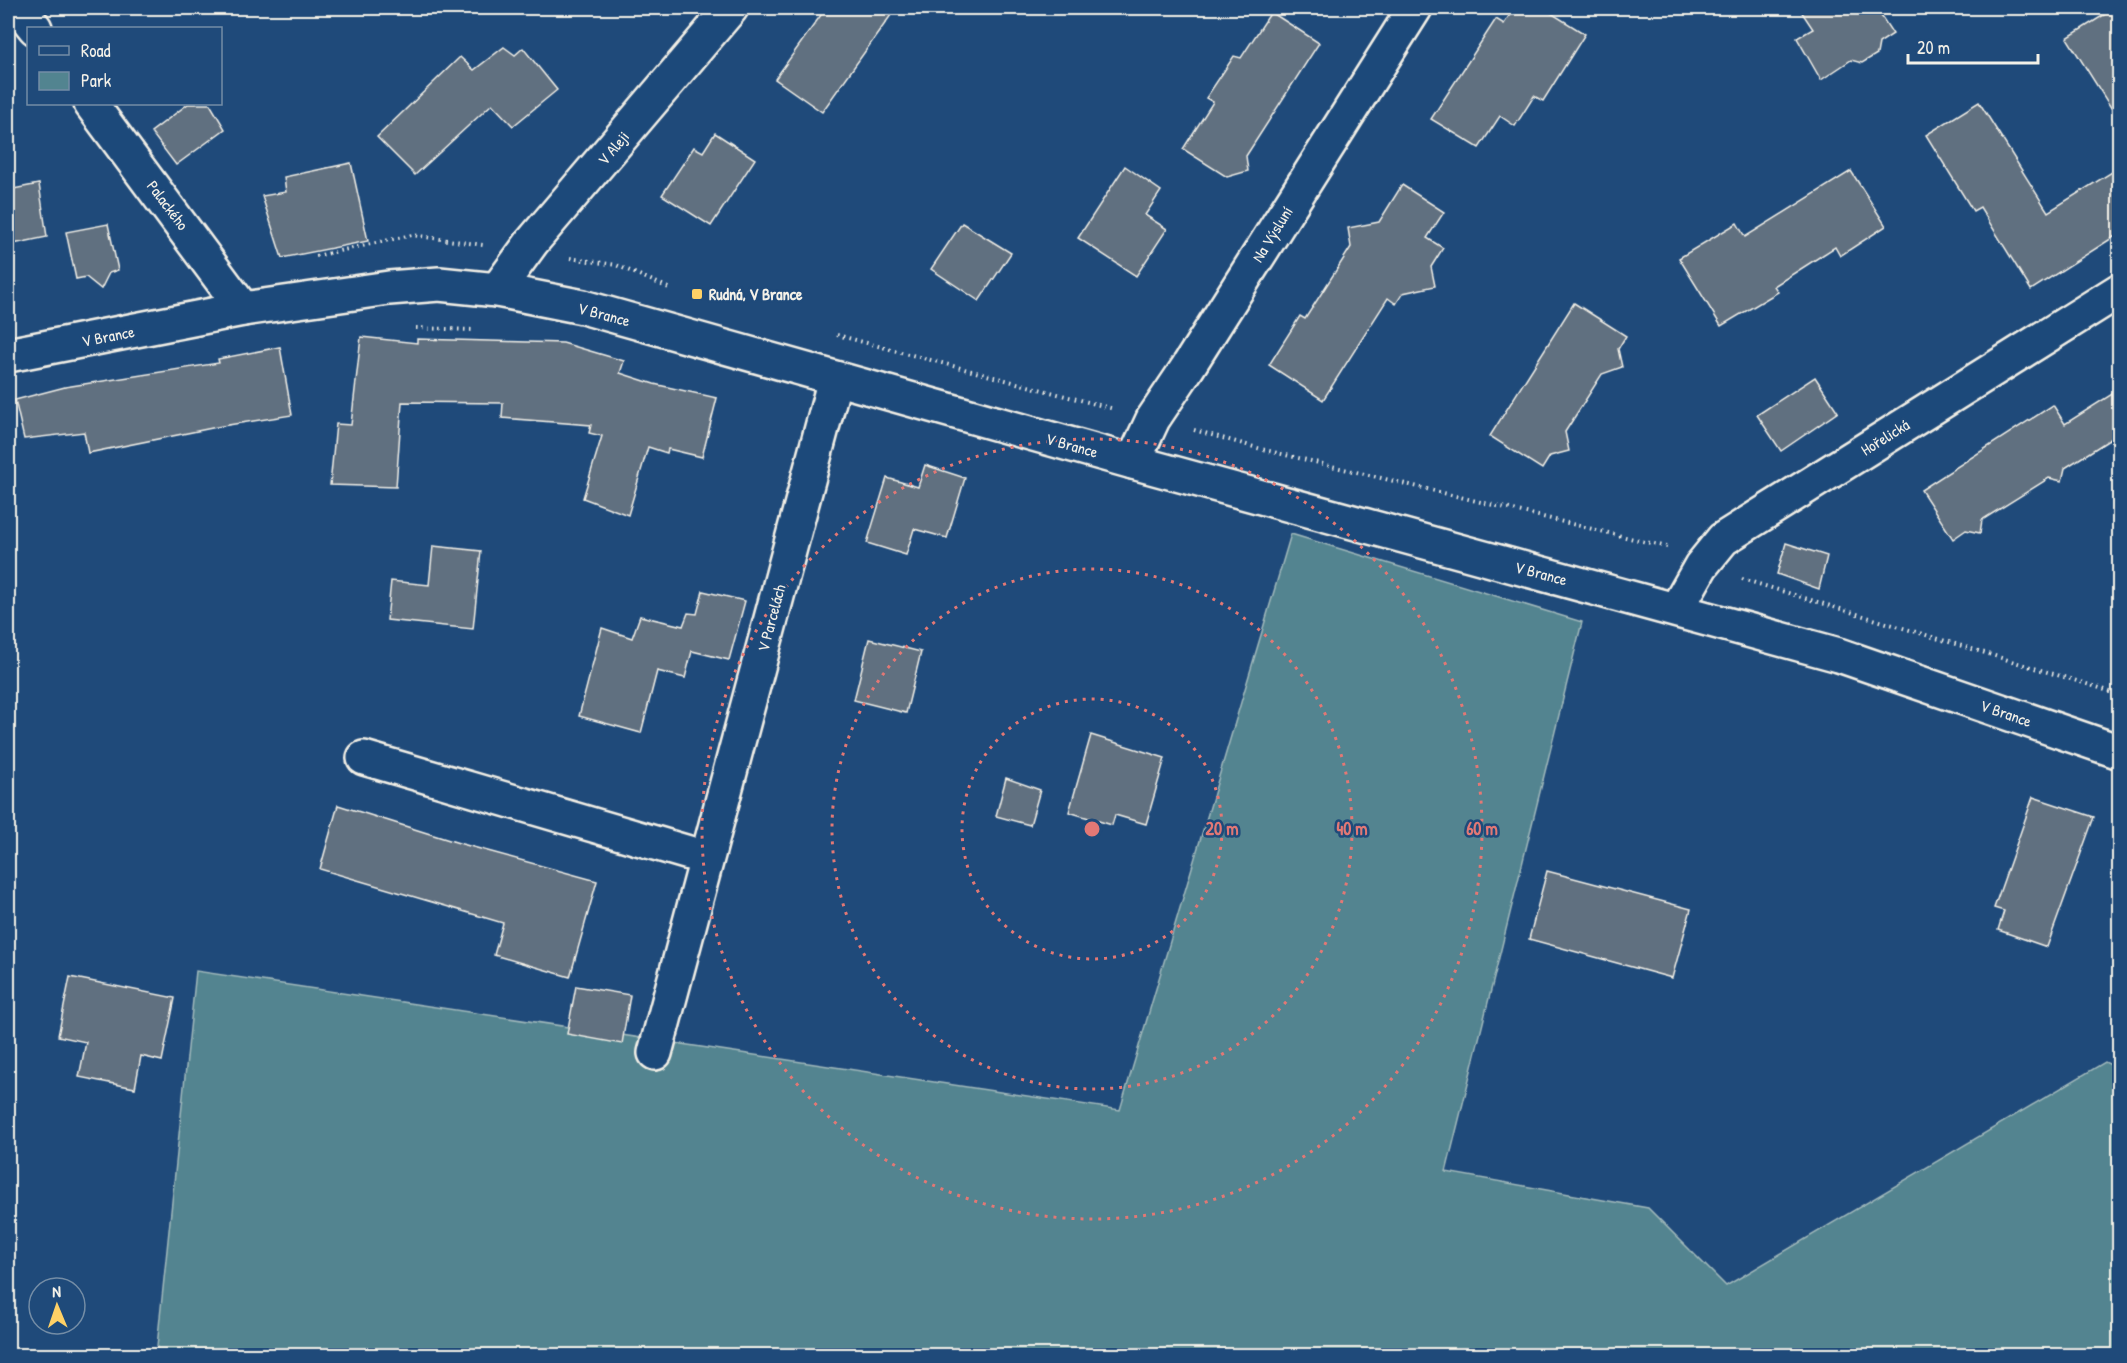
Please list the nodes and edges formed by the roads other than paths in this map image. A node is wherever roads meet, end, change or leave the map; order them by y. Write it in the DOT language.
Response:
graph roads {
  1 [pos="19,8"];
  2 [pos="731,8"];
  3 [pos="1415,8"];
  4 [pos="33,27"];
  5 [pos="92,105"];
  6 [pos="497,290"];
  7 [pos="2120,290"];
  8 [pos="243,309"];
  9 [pos="8,355"];
  10 [pos="835,379"];
  11 [pos="1133,462"];
  12 [pos="1676,610"];
  13 [pos="2120,752"];
  14 [pos="364,758"];
  15 [pos="706,858"];
  16 [pos="655,1053"];
  1 -- 4 [label="street"];
  2 -- 6 [label="street, V Aleji"];
  3 -- 11 [label="street, Na Výsluní"];
  5 -- 8 [label="street, Palackého"];
  6 -- 8 [label="street, V Brance"];
  6 -- 10 [label="street, V Brance"];
  7 -- 12 [label="street, Hořelická"];
  8 -- 9 [label="street, V Brance"];
  10 -- 11 [label="street, V Brance"];
  10 -- 15 [label="street, V Parcelách"];
  11 -- 12 [label="street, V Brance"];
  12 -- 13 [label="street, V Brance"];
  14 -- 15 [label="street"];
  15 -- 16 [label="street, V Parcelách"];
}
